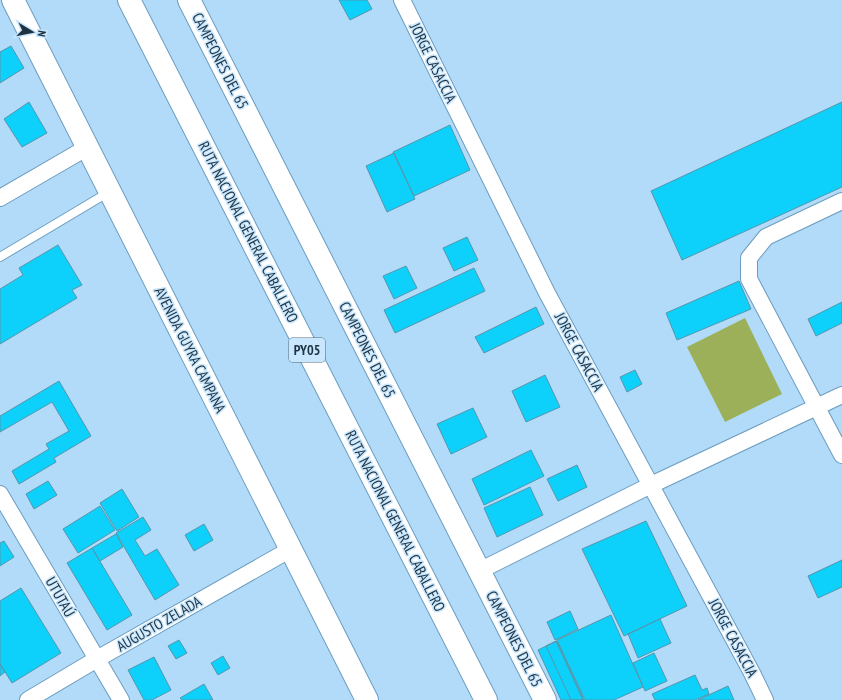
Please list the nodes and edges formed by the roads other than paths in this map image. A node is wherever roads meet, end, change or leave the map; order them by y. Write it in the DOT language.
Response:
graph roads {
  1 [pos="13,0"];
  2 [pos="129,0"];
  3 [pos="189,0"];
  4 [pos="402,0"];
  5 [pos="88,147"];
  6 [pos="110,191"];
  7 [pos="0,198"];
  8 [pos="842,201"];
  9 [pos="0,257"];
  10 [pos="842,395"];
  11 [pos="816,407"];
  12 [pos="842,455"];
  13 [pos="651,485"];
  14 [pos="0,494"];
  15 [pos="291,549"];
  16 [pos="479,571"];
  17 [pos="97,659"];
  18 [pos="28,700"];
  19 [pos="121,700"];
  20 [pos="367,700"];
  21 [pos="486,700"];
  22 [pos="545,700"];
  23 [pos="765,700"];
  1 -- 5 [label="main road, AVENIDA GUYRA CAMPANA"];
  2 -- 21 [label="main road, RUTA NACIONAL GENERAL CABALLERO / PY05"];
  3 -- 16 [label="main road, CAMPEONES DEL 65"];
  4 -- 13 [label="street, JORGE CASACCIA"];
  5 -- 6 [label="main road, AVENIDA GUYRA CAMPANA"];
  5 -- 7 [label="street"];
  6 -- 9 [label="lane"];
  6 -- 15 [label="main road, AVENIDA GUYRA CAMPANA"];
  8 -- 11 [label="street"];
  10 -- 11 [label="street"];
  11 -- 12 [label="street"];
  11 -- 13 [label="street"];
  13 -- 16 [label="street"];
  13 -- 23 [label="street, JORGE CASACCIA"];
  14 -- 17 [label="street, UTUTAÚ"];
  15 -- 17 [label="street, AUGUSTO ZELADA"];
  15 -- 20 [label="main road, AVENIDA GUYRA CAMPANA"];
  16 -- 22 [label="main road, CAMPEONES DEL 65"];
  17 -- 18 [label="street, AUGUSTO ZELADA"];
  17 -- 19 [label="street, UTUTAÚ"];
}
